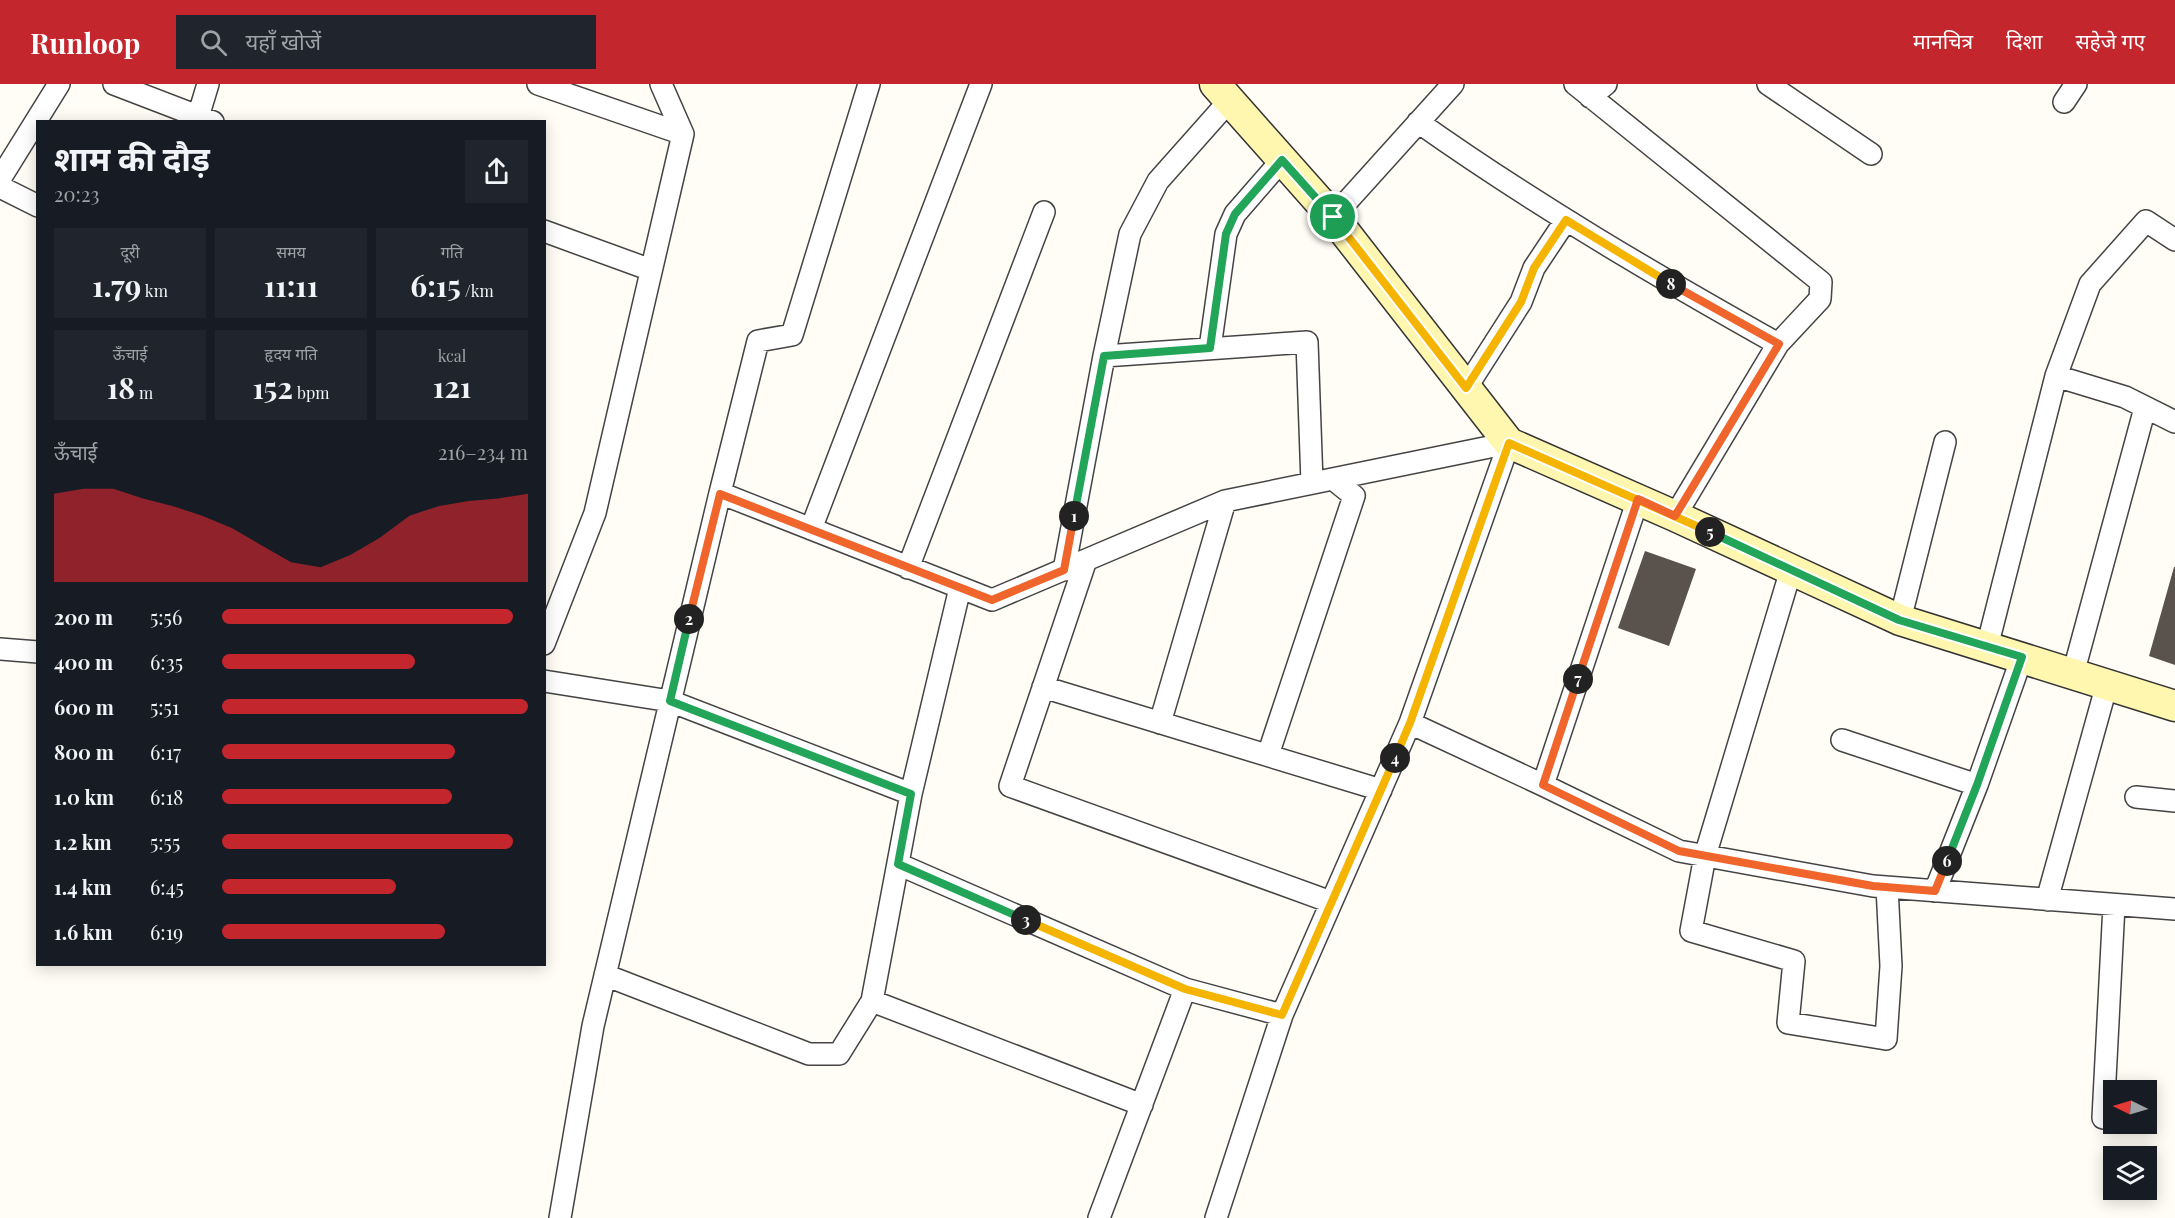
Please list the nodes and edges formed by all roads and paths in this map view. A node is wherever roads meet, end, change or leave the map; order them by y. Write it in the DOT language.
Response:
graph roads {
  1 [pos="59,84"];
  2 [pos="114,84"];
  3 [pos="208,84"];
  4 [pos="538,84"];
  5 [pos="661,84"];
  6 [pos="869,84"];
  7 [pos="981,84"];
  8 [pos="1453,84"];
  9 [pos="1768,84"];
  10 [pos="2076,84"];
  11 [pos="1590,88"];
  12 [pos="1223,92"];
  13 [pos="2064,102"];
  14 [pos="206,119"];
  15 [pos="37,120"];
  16 [pos="36,121"];
  17 [pos="1418,122"];
  18 [pos="683,134"];
  19 [pos="1871,154"];
  20 [pos="1282,160"];
  21 [pos="0,179"];
  22 [pos="0,187"];
  23 [pos="36,205"];
  24 [pos="1044,212"];
  25 [pos="1333,217"];
  26 [pos="1566,220"];
  27 [pos="546,232"];
  28 [pos="2175,240"];
  29 [pos="651,270"];
  30 [pos="1779,344"];
  31 [pos="1210,348"];
  32 [pos="1104,356"];
  33 [pos="2056,376"];
  34 [pos="1466,388"];
  35 [pos="2145,408"];
  36 [pos="2175,422"];
  37 [pos="1945,442"];
  38 [pos="1509,443"];
  39 [pos="1333,479"];
  40 [pos="1312,483"];
  41 [pos="720,494"];
  42 [pos="1638,499"];
  43 [pos="1225,501"];
  44 [pos="1675,516"];
  45 [pos="811,529"];
  46 [pos="1086,560"];
  47 [pos="908,568"];
  48 [pos="1064,570"];
  49 [pos="1791,570"];
  50 [pos="960,588"];
  51 [pos="1899,620"];
  52 [pos="546,639"];
  53 [pos="1987,647"];
  54 [pos="0,649"];
  55 [pos="36,652"];
  56 [pos="2022,657"];
  57 [pos="2073,674"];
  58 [pos="546,681"];
  59 [pos="2106,684"];
  60 [pos="1043,687"];
  61 [pos="670,701"];
  62 [pos="2175,706"];
  63 [pos="1160,723"];
  64 [pos="1410,723"];
  65 [pos="1842,740"];
  66 [pos="1268,755"];
  67 [pos="1543,785"];
  68 [pos="1977,785"];
  69 [pos="1381,790"];
  70 [pos="911,794"];
  71 [pos="2136,797"];
  72 [pos="2175,801"];
  73 [pos="1705,856"];
  74 [pos="898,864"];
  75 [pos="1887,887"];
  76 [pos="1935,891"];
  77 [pos="2047,900"];
  78 [pos="1331,902"];
  79 [pos="2114,905"];
  80 [pos="2175,909"];
  81 [pos="605,975"];
  82 [pos="1185,989"];
  83 [pos="872,1001"];
  84 [pos="1282,1015"];
  85 [pos="2105,1080"];
  86 [pos="1142,1105"];
  87 [pos="560,1218"];
  88 [pos="1099,1218"];
  89 [pos="1216,1218"];
  1 -- 15 [label="street"];
  2 -- 14 [label="street"];
  3 -- 14 [label="street"];
  4 -- 18 [label="street"];
  5 -- 18 [label="street"];
  6 -- 41 [label="street"];
  7 -- 45 [label="street"];
  8 -- 17 [label="street"];
  9 -- 19 [label="street"];
  10 -- 13 [label="street"];
  11 -- 30 [label="street"];
  12 -- 20 [label="street"];
  12 -- 32 [label="street"];
  16 -- 21 [label="street"];
  17 -- 25 [label="street"];
  17 -- 26 [label="street"];
  18 -- 29 [label="street"];
  20 -- 25 [label="street"];
  20 -- 31 [label="street"];
  22 -- 23 [label="street"];
  24 -- 47 [label="street"];
  25 -- 34 [label="street"];
  26 -- 30 [label="street"];
  26 -- 34 [label="street"];
  27 -- 29 [label="street"];
  28 -- 33 [label="street"];
  29 -- 52 [label="street"];
  30 -- 44 [label="street"];
  31 -- 32 [label="street"];
  31 -- 40 [label="street"];
  32 -- 48 [label="street"];
  33 -- 35 [label="street"];
  33 -- 53 [label="street"];
  34 -- 38 [label="street"];
  35 -- 36 [label="street"];
  35 -- 57 [label="street"];
  37 -- 51 [label="street"];
  38 -- 39 [label="street"];
  38 -- 42 [label="street"];
  38 -- 64 [label="street"];
  39 -- 40 [label="street"];
  39 -- 66 [label="street"];
  40 -- 43 [label="street"];
  41 -- 45 [label="street"];
  41 -- 61 [label="street"];
  42 -- 44 [label="street"];
  42 -- 67 [label="street"];
  43 -- 46 [label="street"];
  43 -- 63 [label="street"];
  44 -- 49 [label="street"];
  45 -- 47 [label="street"];
  46 -- 48 [label="street"];
  46 -- 60 [label="street"];
  47 -- 50 [label="street"];
  48 -- 50 [label="street"];
  49 -- 51 [label="street"];
  49 -- 73 [label="street"];
  50 -- 70 [label="street"];
  51 -- 53 [label="street"];
  53 -- 56 [label="street"];
  54 -- 55 [label="street"];
  56 -- 57 [label="street"];
  56 -- 68 [label="street"];
  57 -- 59 [label="street"];
  58 -- 61 [label="street"];
  59 -- 62 [label="street"];
  59 -- 77 [label="street"];
  60 -- 63 [label="street"];
  60 -- 78 [label="street"];
  61 -- 70 [label="street"];
  61 -- 81 [label="street"];
  63 -- 66 [label="street"];
  64 -- 67 [label="street"];
  64 -- 69 [label="street"];
  65 -- 68 [label="street"];
  66 -- 69 [label="street"];
  67 -- 73 [label="street"];
  68 -- 76 [label="street"];
  69 -- 78 [label="street"];
  70 -- 74 [label="street"];
  71 -- 72 [label="street"];
  73 -- 75 [label="street"];
  73 -- 75 [label="street"];
  74 -- 82 [label="street"];
  74 -- 83 [label="street"];
  75 -- 76 [label="street"];
  76 -- 77 [label="street"];
  77 -- 79 [label="street"];
  78 -- 84 [label="street"];
  79 -- 80 [label="street"];
  79 -- 85 [label="street"];
  81 -- 83 [label="street"];
  81 -- 87 [label="street"];
  82 -- 84 [label="street"];
  82 -- 86 [label="street"];
  83 -- 86 [label="street"];
  84 -- 89 [label="street"];
  86 -- 88 [label="street"];
}
